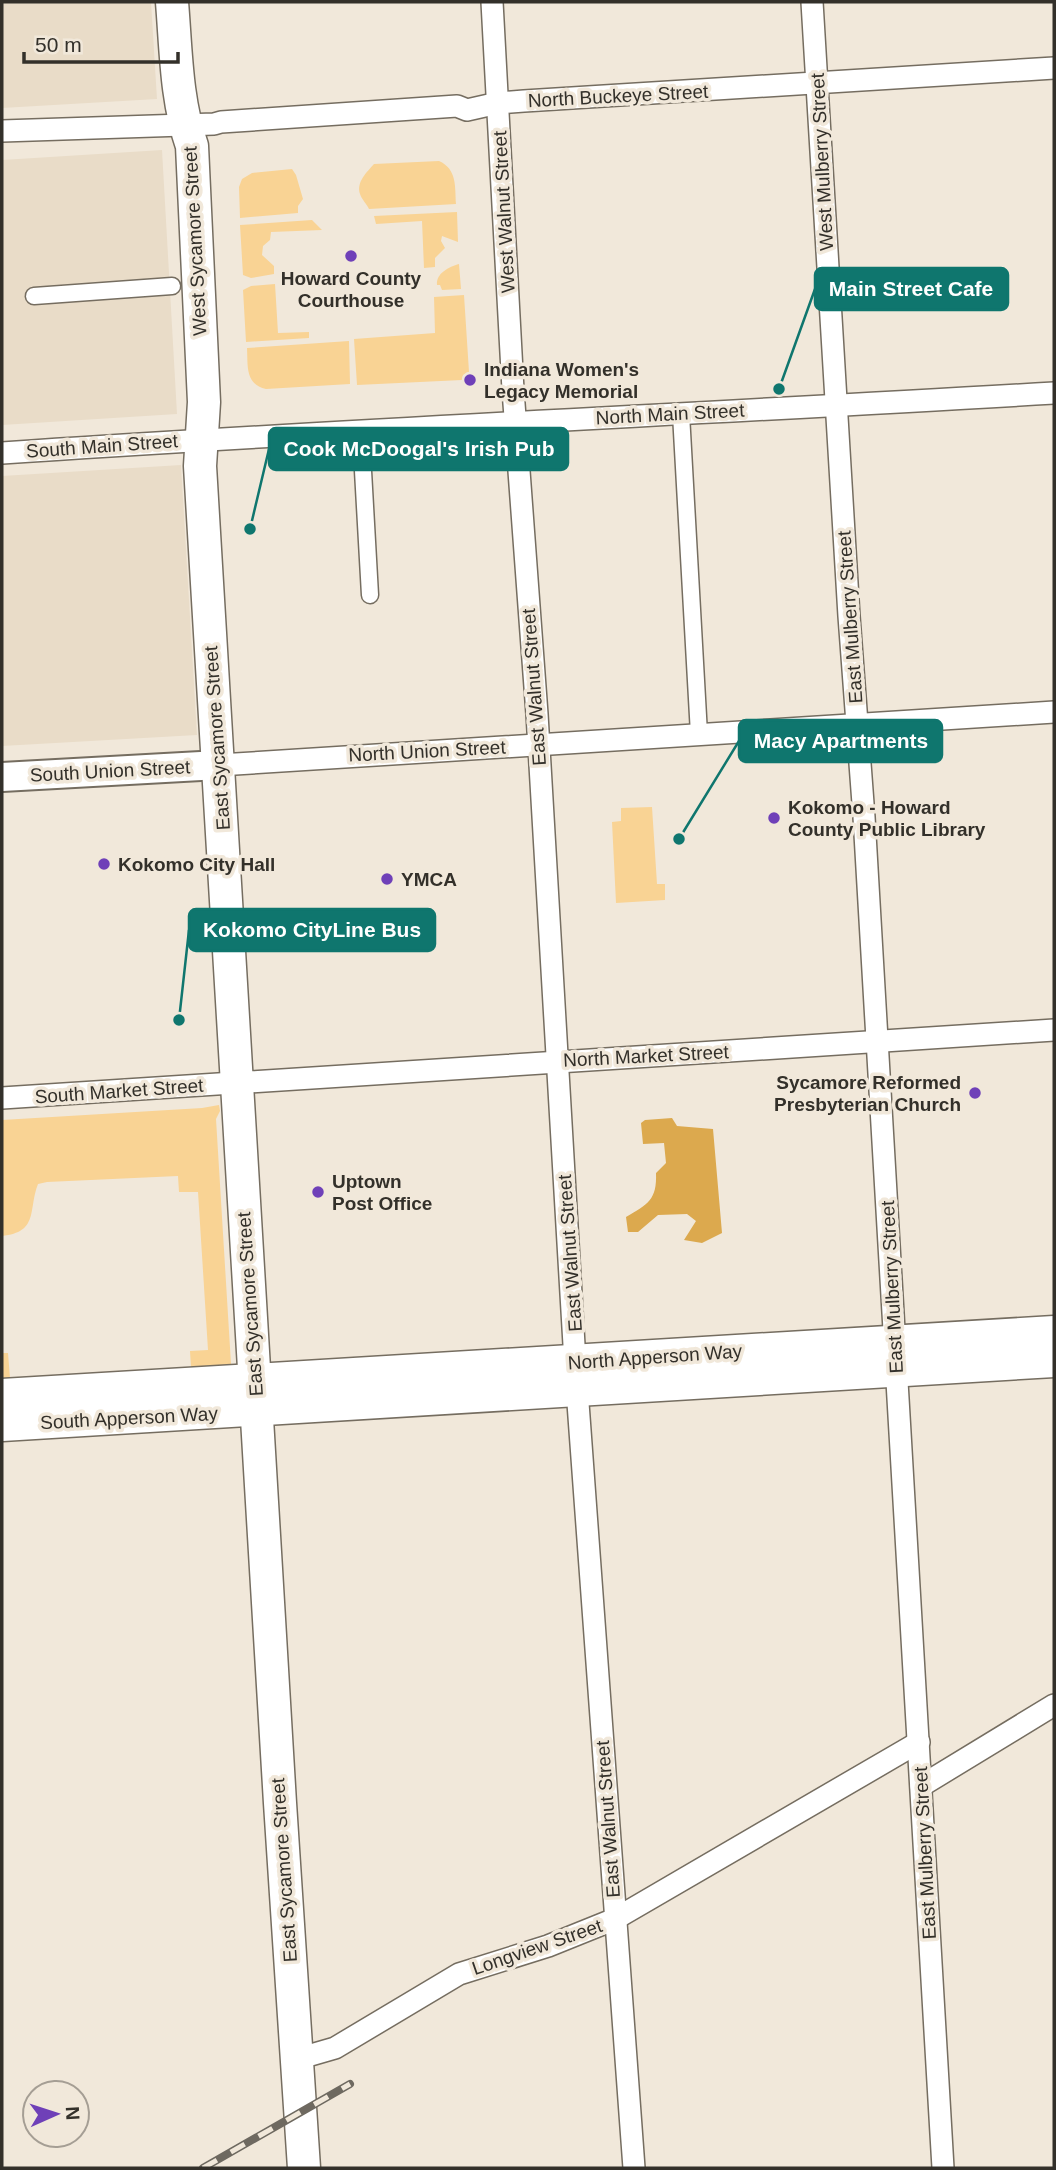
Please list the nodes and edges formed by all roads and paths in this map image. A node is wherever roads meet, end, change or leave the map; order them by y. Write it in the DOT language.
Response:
graph roads {
  1 [pos="172,2"];
  2 [pos="492,2"];
  3 [pos="812,2"];
  4 [pos="1054,68"];
  5 [pos="817,84"];
  6 [pos="498,103"];
  7 [pos="184,123"];
  8 [pos="2,131"];
  9 [pos="172,286"];
  10 [pos="34,296"];
  11 [pos="1054,393"];
  12 [pos="837,407"];
  13 [pos="681,414"];
  14 [pos="515,422"];
  15 [pos="202,439"];
  16 [pos="2,453"];
  17 [pos="362,453"];
  18 [pos="370,595"];
  19 [pos="1054,712"];
  20 [pos="857,723"];
  21 [pos="699,734"];
  22 [pos="538,744"];
  23 [pos="219,765"];
  24 [pos="2,777"];
  25 [pos="1054,1030"];
  26 [pos="878,1042"];
  27 [pos="558,1061"];
  28 [pos="237,1083"];
  29 [pos="2,1098"];
  30 [pos="1054,1332"];
  31 [pos="895,1357"];
  32 [pos="1054,1361"];
  33 [pos="577,1376"];
  34 [pos="2,1395"];
  35 [pos="256,1396"];
  36 [pos="2,1425"];
  37 [pos="1054,1705"];
  38 [pos="919,1742"];
  39 [pos="921,1786"];
  40 [pos="615,1919"];
  41 [pos="297,2059"];
  42 [pos="304,2168"];
  43 [pos="634,2168"];
  44 [pos="943,2168"];
  1 -- 7 [label="main road, West Sycamore Street"];
  2 -- 6 [label="street, West Walnut Street"];
  3 -- 5 [label="street, West Mulberry Street"];
  4 -- 5 [label="street, North Buckeye Street"];
  5 -- 6 [label="street, North Buckeye Street"];
  5 -- 12 [label="street, West Mulberry Street"];
  6 -- 7 [label="street, North Buckeye Street"];
  6 -- 14 [label="street, West Walnut Street"];
  7 -- 8 [label="street, North Buckeye Street"];
  7 -- 15 [label="main road, West Sycamore Street"];
  9 -- 10 [label="street"];
  11 -- 12 [label="street, North Main Street"];
  12 -- 13 [label="street, North Main Street"];
  12 -- 20 [label="street, East Mulberry Street"];
  13 -- 14 [label="street, North Main Street"];
  13 -- 21 [label="street"];
  14 -- 15 [label="street, North Main Street"];
  14 -- 22 [label="street, East Walnut Street"];
  15 -- 16 [label="street, South Main Street"];
  15 -- 23 [label="main road, East Sycamore Street"];
  17 -- 18 [label="street"];
  19 -- 20 [label="street, North Union Street"];
  20 -- 21 [label="street, North Union Street"];
  20 -- 26 [label="street, East Mulberry Street"];
  21 -- 22 [label="street, North Union Street"];
  22 -- 23 [label="street, North Union Street"];
  22 -- 27 [label="street, East Walnut Street"];
  23 -- 24 [label="street, South Union Street"];
  23 -- 28 [label="main road, East Sycamore Street"];
  25 -- 26 [label="street, North Market Street"];
  26 -- 27 [label="street, North Market Street"];
  26 -- 31 [label="street, East Mulberry Street"];
  27 -- 28 [label="street, North Market Street"];
  27 -- 33 [label="street, East Walnut Street"];
  28 -- 29 [label="street, South Market Street"];
  28 -- 35 [label="main road, East Sycamore Street"];
  30 -- 31 [label="main road, North Apperson Way"];
  31 -- 32 [label="main road, North Apperson Way"];
  31 -- 33 [label="main road, North Apperson Way"];
  31 -- 38 [label="street, East Mulberry Street"];
  33 -- 35 [label="main road, North Apperson Way"];
  33 -- 40 [label="street, East Walnut Street"];
  34 -- 35 [label="main road, South Apperson Way"];
  35 -- 36 [label="main road, South Apperson Way"];
  35 -- 41 [label="main road, East Sycamore Street"];
  37 -- 39 [label="street"];
  38 -- 39 [label="street, East Mulberry Street"];
  38 -- 40 [label="street, Longview Street"];
  39 -- 44 [label="street, East Mulberry Street"];
  40 -- 41 [label="street, Longview Street"];
  40 -- 43 [label="street, East Walnut Street"];
  41 -- 42 [label="main road, East Sycamore Street"];
}
